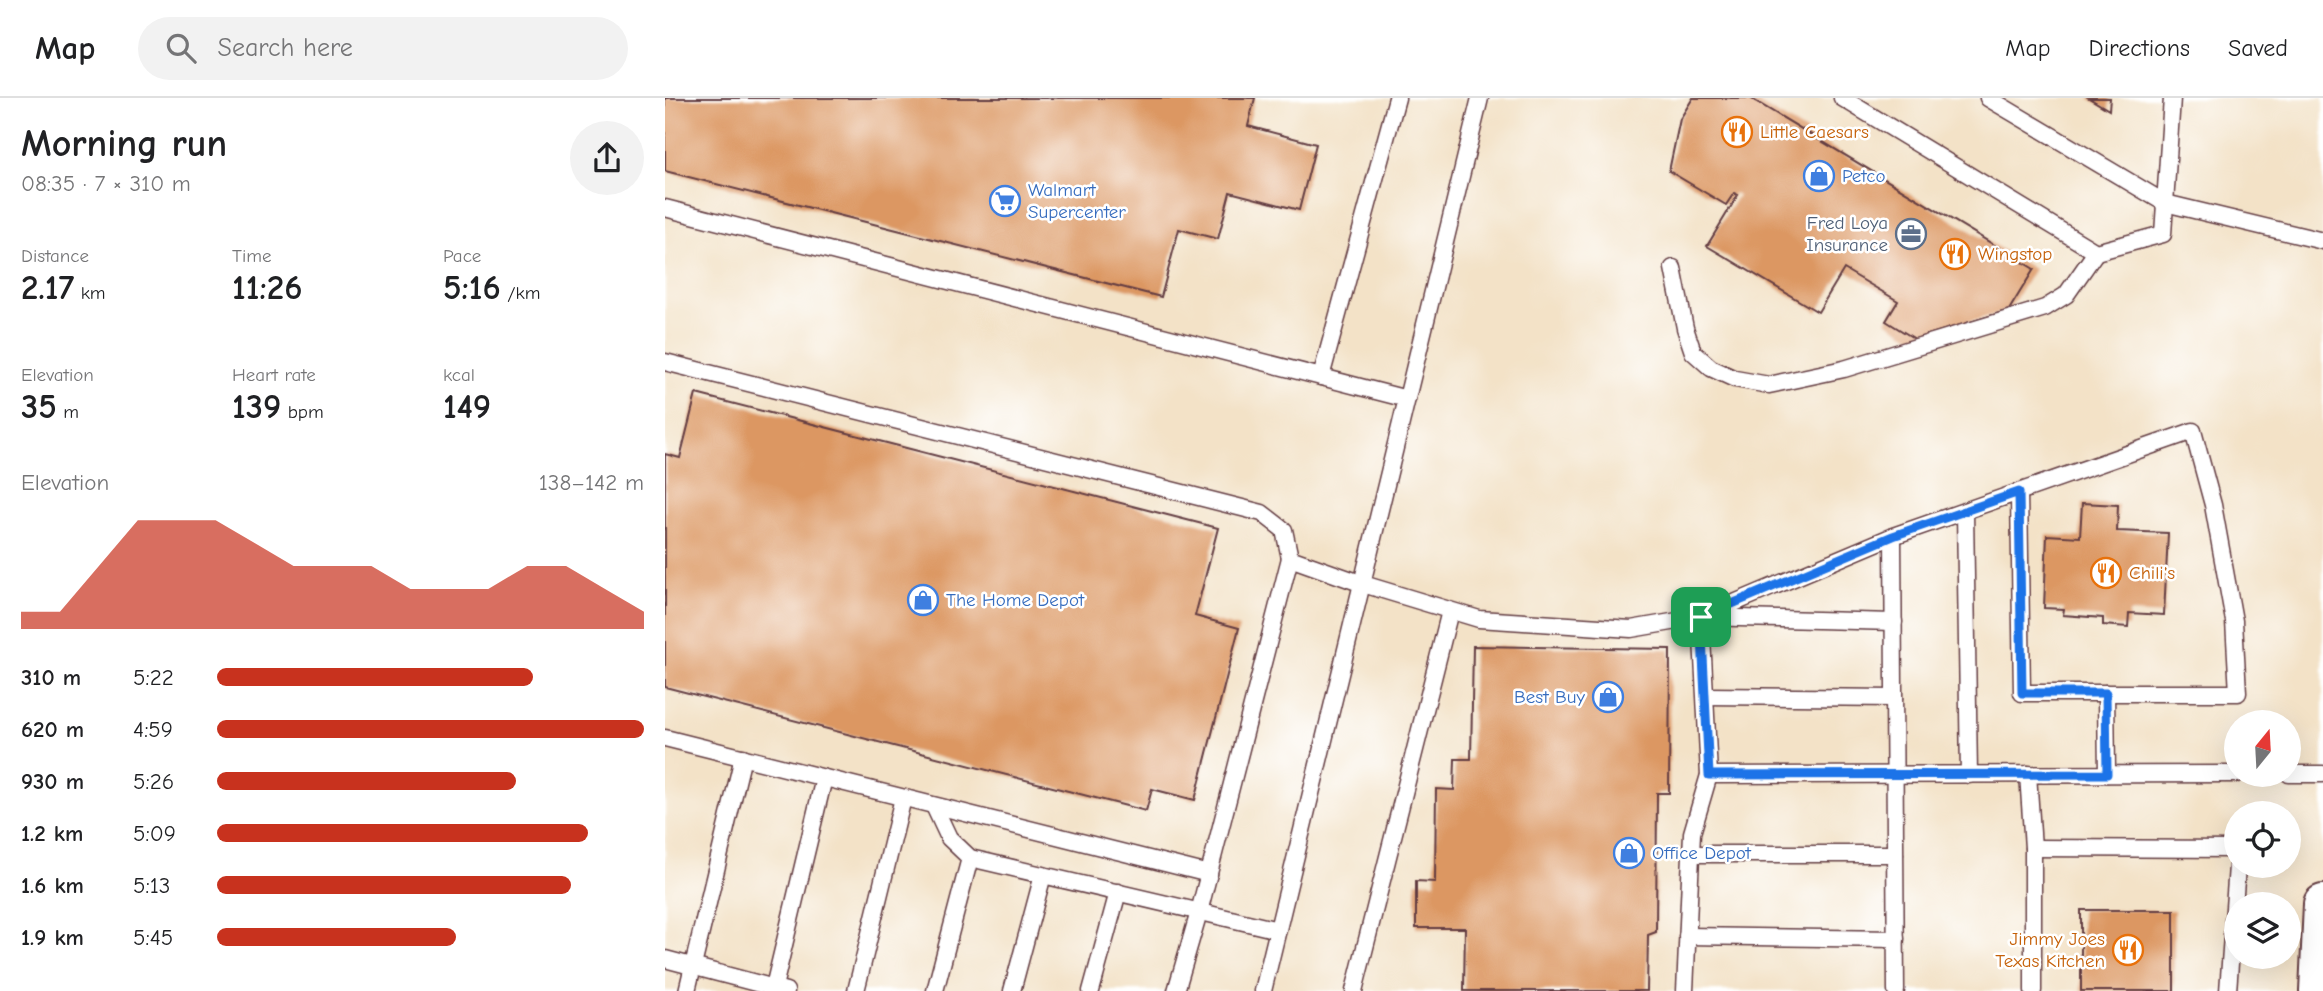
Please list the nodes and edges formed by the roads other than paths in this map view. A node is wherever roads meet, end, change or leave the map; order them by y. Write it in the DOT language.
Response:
graph roads {
  1 [pos="1397,98"];
  2 [pos="1480,98"];
  3 [pos="1842,98"];
  4 [pos="1989,98"];
  5 [pos="2172,98"];
  6 [pos="2165,203"];
  7 [pos="665,208"];
  8 [pos="2323,240"];
  9 [pos="2096,252"];
  10 [pos="1673,268"];
  11 [pos="665,362"];
  12 [pos="1321,377"];
  13 [pos="1407,399"];
  14 [pos="2019,492"];
  15 [pos="1965,511"];
  16 [pos="1893,536"];
  17 [pos="1290,558"];
  18 [pos="1363,584"];
  19 [pos="1450,611"];
  20 [pos="1701,617"];
  21 [pos="1894,622"];
  22 [pos="2106,693"];
  23 [pos="1706,696"];
  24 [pos="1894,698"];
  25 [pos="665,738"];
  26 [pos="743,757"];
  27 [pos="2028,774"];
  28 [pos="2107,774"];
  29 [pos="2224,774"];
  30 [pos="2301,774"];
  31 [pos="2323,774"];
  32 [pos="1709,775"];
  33 [pos="1895,775"];
  34 [pos="1969,775"];
  35 [pos="824,778"];
  36 [pos="903,798"];
  37 [pos="934,806"];
  38 [pos="2033,848"];
  39 [pos="2224,849"];
  40 [pos="1691,854"];
  41 [pos="1895,854"];
  42 [pos="970,858"];
  43 [pos="1209,874"];
  44 [pos="1043,875"];
  45 [pos="2236,878"];
  46 [pos="1118,892"];
  47 [pos="2323,904"];
  48 [pos="1199,912"];
  49 [pos="1278,930"];
  50 [pos="1687,936"];
  51 [pos="1896,939"];
  52 [pos="665,959"];
  53 [pos="693,967"];
  54 [pos="777,990"];
  55 [pos="687,991"];
  56 [pos="856,991"];
  57 [pos="935,991"];
  58 [pos="1012,991"];
  59 [pos="1091,991"];
  60 [pos="1176,991"];
  61 [pos="1263,991"];
  62 [pos="1354,991"];
  63 [pos="1685,991"];
  64 [pos="1896,991"];
  65 [pos="2033,991"];
  66 [pos="2228,991"];
  67 [pos="2319,991"];
  1 -- 12 [label="lane"];
  2 -- 13 [label="lane"];
  3 -- 9 [label="lane"];
  4 -- 6 [label="lane"];
  5 -- 6 [label="lane"];
  6 -- 8 [label="lane"];
  6 -- 9 [label="lane"];
  7 -- 12 [label="lane"];
  9 -- 10 [label="lane"];
  11 -- 17 [label="lane"];
  12 -- 13 [label="lane"];
  13 -- 18 [label="lane"];
  14 -- 15 [label="lane"];
  14 -- 22 [label="lane"];
  14 -- 22 [label="lane"];
  15 -- 16 [label="lane"];
  15 -- 34 [label="lane"];
  16 -- 20 [label="lane"];
  16 -- 21 [label="lane"];
  17 -- 18 [label="lane"];
  17 -- 43 [label="lane"];
  18 -- 19 [label="lane"];
  18 -- 49 [label="lane"];
  19 -- 20 [label="lane"];
  19 -- 62 [label="lane"];
  20 -- 21 [label="lane"];
  20 -- 23 [label="lane"];
  21 -- 24 [label="lane"];
  22 -- 28 [label="lane"];
  23 -- 24 [label="lane"];
  23 -- 32 [label="lane"];
  24 -- 33 [label="lane"];
  25 -- 26 [label="lane"];
  26 -- 35 [label="lane"];
  26 -- 53 [label="lane"];
  27 -- 28 [label="lane"];
  27 -- 34 [label="lane"];
  27 -- 38 [label="lane"];
  28 -- 29 [label="lane"];
  30 -- 31 [label="lane"];
  32 -- 33 [label="lane"];
  32 -- 40 [label="lane"];
  33 -- 34 [label="lane"];
  33 -- 41 [label="lane"];
  35 -- 36 [label="lane"];
  35 -- 54 [label="lane"];
  36 -- 37 [label="lane"];
  36 -- 56 [label="lane"];
  37 -- 42 [label="lane"];
  37 -- 43 [label="lane"];
  38 -- 39 [label="lane"];
  38 -- 65 [label="lane"];
  40 -- 41 [label="lane"];
  40 -- 50 [label="lane"];
  41 -- 51 [label="lane"];
  42 -- 44 [label="lane"];
  42 -- 57 [label="lane"];
  43 -- 48 [label="lane"];
  44 -- 46 [label="lane"];
  44 -- 58 [label="lane"];
  45 -- 66 [label="lane"];
  46 -- 48 [label="lane"];
  46 -- 59 [label="lane"];
  47 -- 67 [label="main road"];
  48 -- 49 [label="lane"];
  48 -- 60 [label="lane"];
  49 -- 61 [label="lane"];
  50 -- 51 [label="lane"];
  50 -- 63 [label="lane"];
  51 -- 64 [label="lane"];
  52 -- 53 [label="lane"];
  53 -- 54 [label="lane"];
  53 -- 55 [label="lane"];
}
